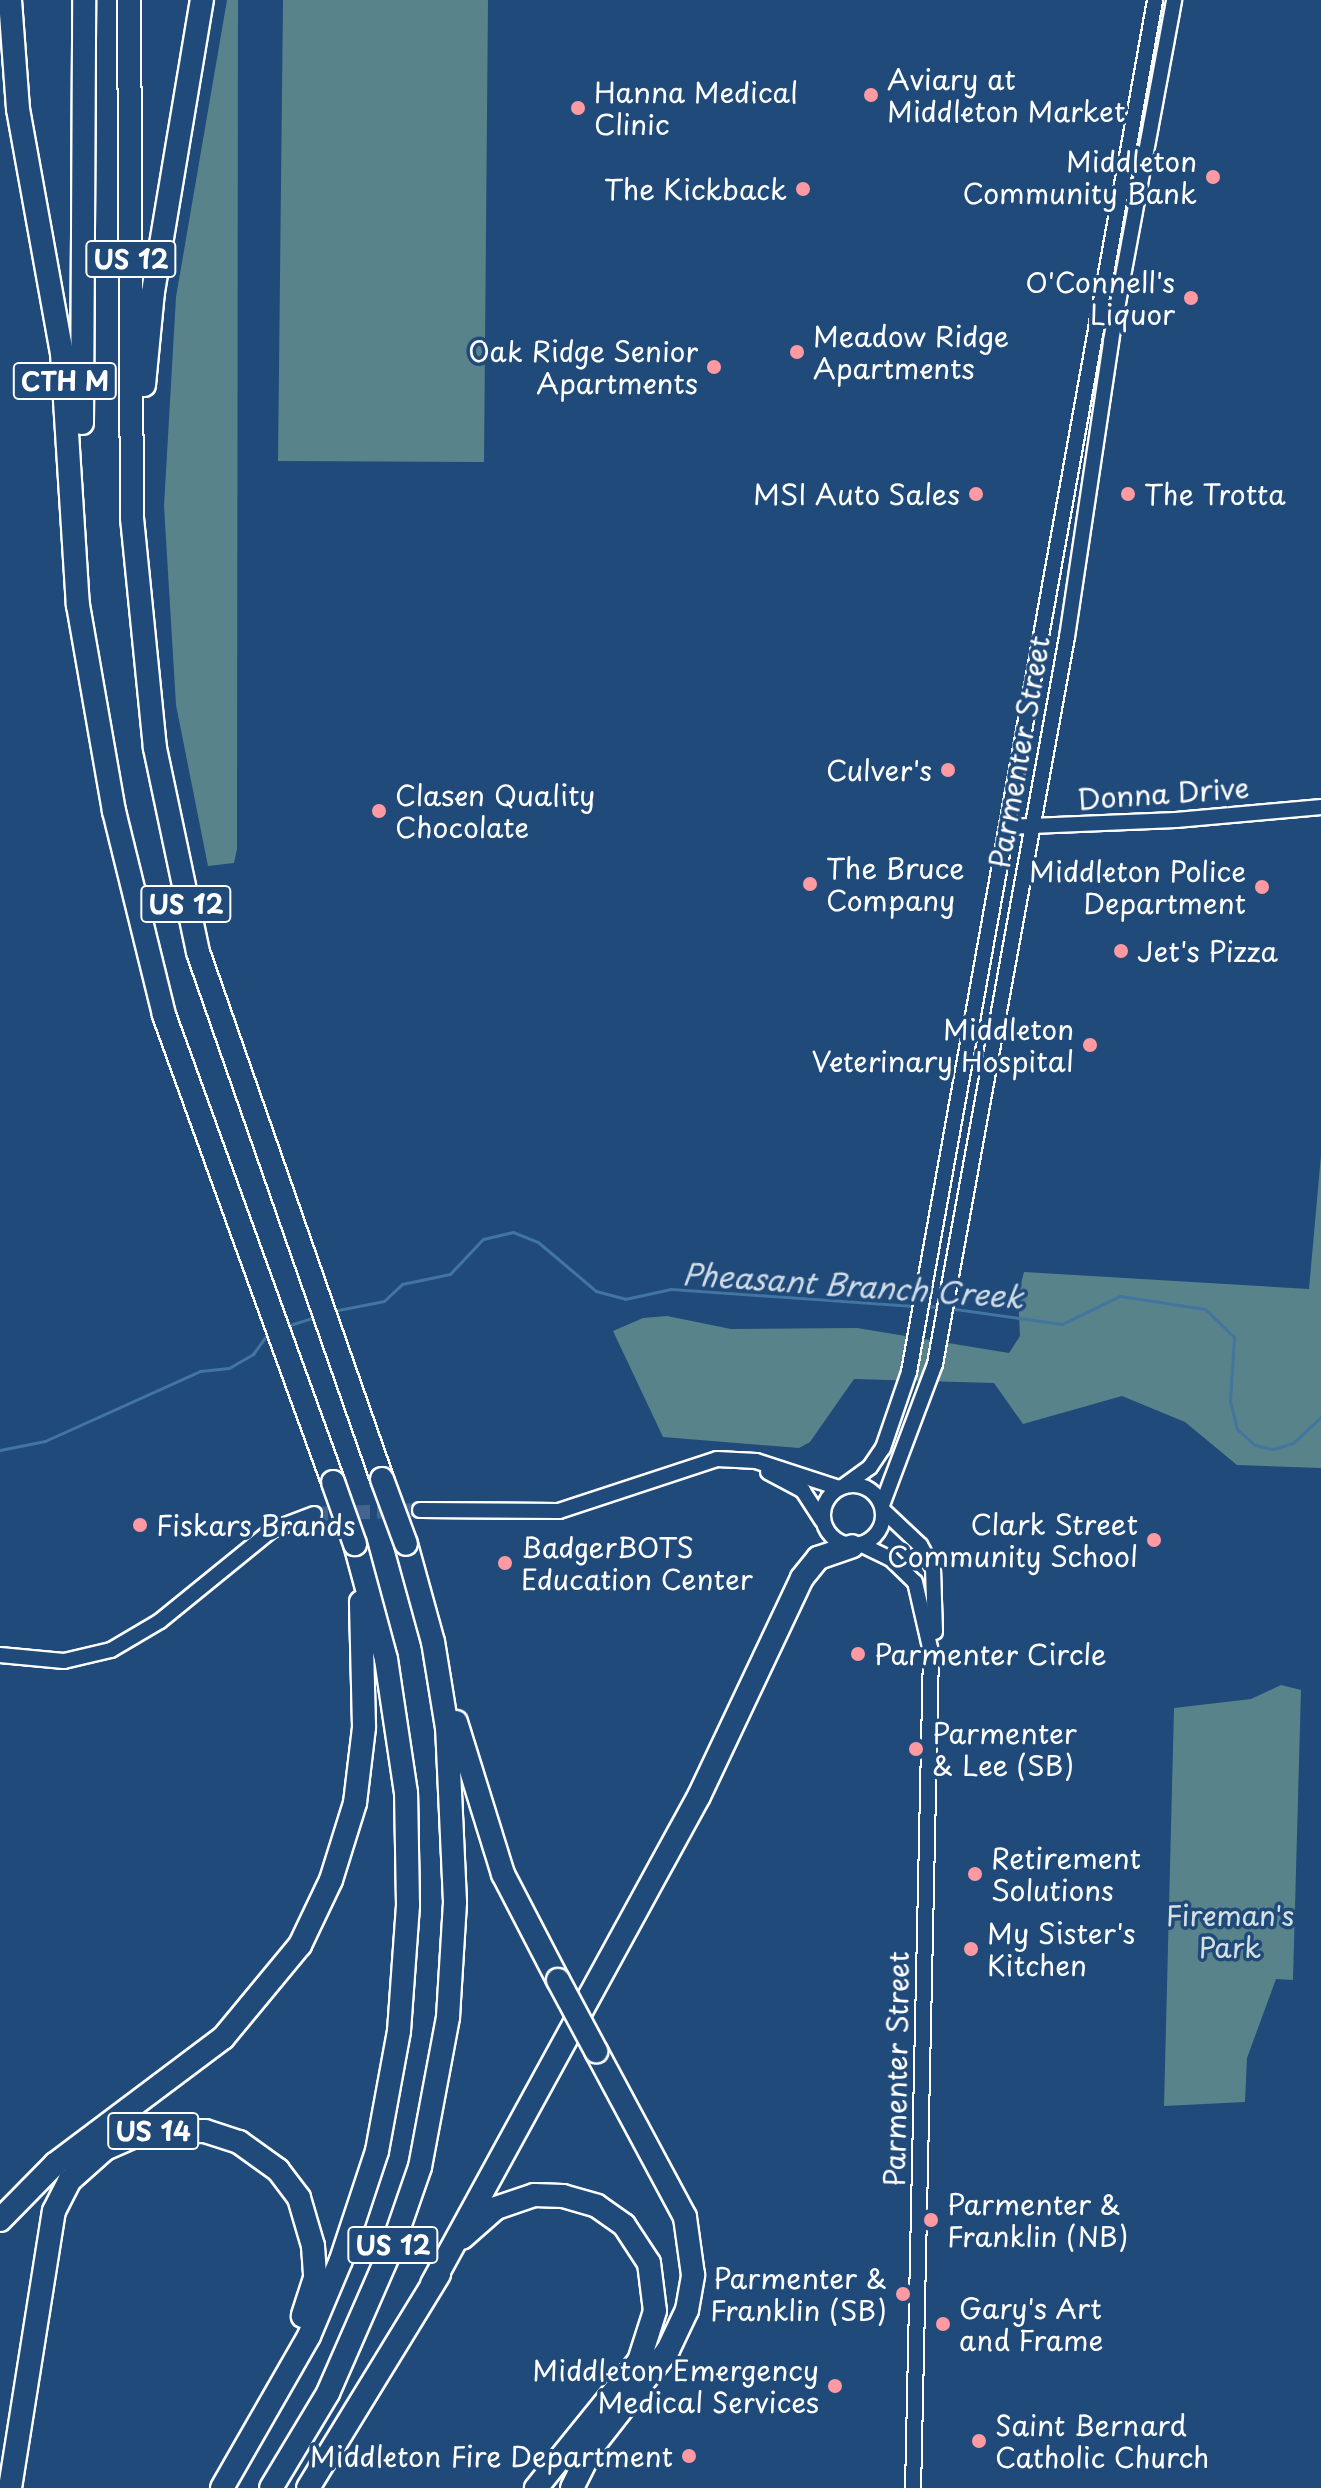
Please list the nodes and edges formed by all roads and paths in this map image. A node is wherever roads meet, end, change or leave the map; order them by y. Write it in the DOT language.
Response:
graph roads {
  1 [pos="10,0"];
  2 [pos="84,0"];
  3 [pos="129,0"];
  4 [pos="202,0"];
  5 [pos="1155,0"];
  6 [pos="1174,0"];
  7 [pos="132,518"];
  8 [pos="100,735"];
  9 [pos="1321,807"];
  10 [pos="1007,827"];
  11 [pos="1031,827"];
  12 [pos="692,1465"];
  13 [pos="842,1487"];
  14 [pos="883,1508"];
  15 [pos="420,1510"];
  16 [pos="314,1514"];
  17 [pos="824,1524"];
  18 [pos="857,1545"];
  19 [pos="356,1549"];
  20 [pos="433,1642"];
  21 [pos="931,1652"];
  22 [pos="0,1655"];
  23 [pos="0,2220"];
  24 [pos="432,2284"];
  25 [pos="256,2428"];
  26 [pos="565,2456"];
  27 [pos="10,2488"];
  28 [pos="222,2488"];
  29 [pos="271,2488"];
  30 [pos="308,2488"];
  31 [pos="536,2488"];
  32 [pos="552,2488"];
  33 [pos="572,2488"];
  34 [pos="913,2488"];
  1 -- 8 [label="highway, CTH M"];
  2 -- 8 [label="highway, US 12"];
  3 -- 7 [label="highway, US 12"];
  4 -- 7 [label="highway, CTH M"];
  5 -- 10 [label="street, Parmenter Street"];
  6 -- 11 [label="street, Parmenter Street"];
  7 -- 20 [label="highway, US 12, bridge"];
  8 -- 19 [label="highway, US 12, bridge"];
  9 -- 11 [label="street, Donna Drive"];
  10 -- 11 [label="street, Donna Drive"];
  10 -- 13 [label="street, Parmenter Street"];
  11 -- 14 [label="street, Parmenter Street"];
  12 -- 13 [label="street"];
  12 -- 15 [label="street"];
  12 -- 17 [label="street"];
  13 -- 14 [label="street"];
  13 -- 17 [label="street"];
  14 -- 18 [label="street"];
  14 -- 21 [label="street, Parmenter Street"];
  16 -- 22 [label="street"];
  17 -- 18 [label="street"];
  18 -- 21 [label="street, Parmenter Street"];
  18 -- 24 [label="highway"];
  19 -- 23 [label="highway"];
  19 -- 25 [label="highway, US 12"];
  20 -- 29 [label="highway, US 12"];
  20 -- 33 [label="highway, bridge"];
  21 -- 34 [label="street, Parmenter Street"];
  24 -- 26 [label="highway"];
  24 -- 30 [label="highway"];
  25 -- 27 [label="highway, US 14"];
  25 -- 28 [label="highway, US 12"];
  26 -- 31 [label="highway"];
  26 -- 32 [label="highway"];
}
